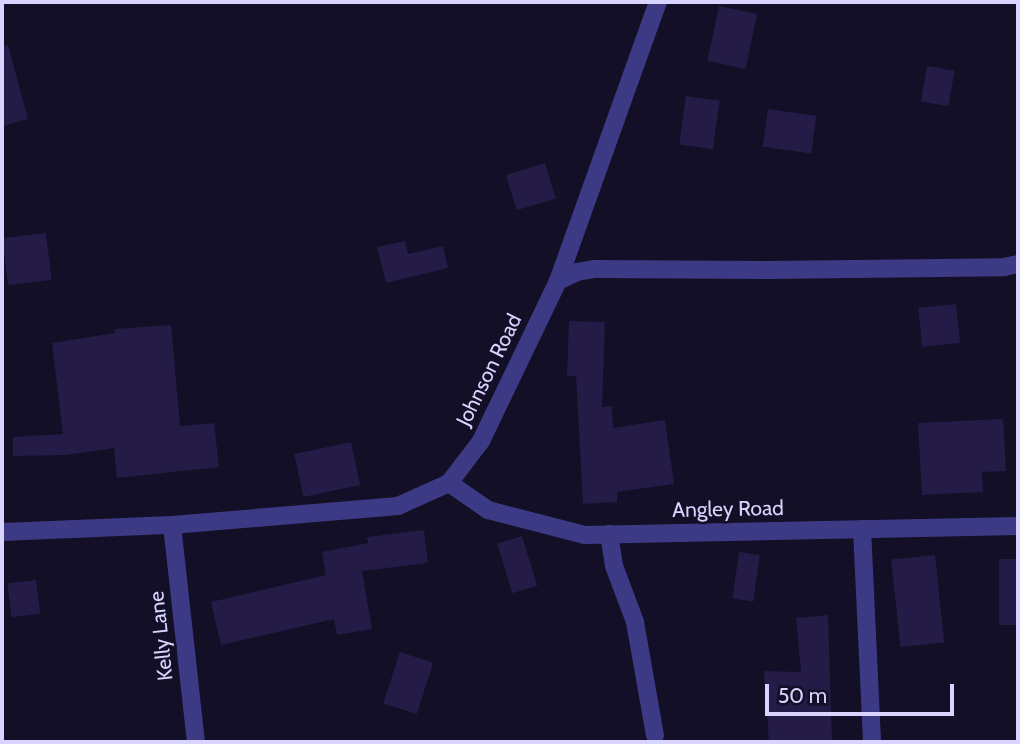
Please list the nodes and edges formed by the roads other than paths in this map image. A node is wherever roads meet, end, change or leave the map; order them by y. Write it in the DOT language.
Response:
graph roads {
  1 [pos="657,2"];
  2 [pos="1018,264"];
  3 [pos="558,281"];
  4 [pos="449,483"];
  5 [pos="172,525"];
  6 [pos="1018,526"];
  7 [pos="862,529"];
  8 [pos="2,532"];
  9 [pos="609,534"];
  10 [pos="655,735"];
  11 [pos="195,742"];
  12 [pos="872,742"];
  1 -- 3 [label="street, Johnson Road"];
  2 -- 3 [label="street"];
  3 -- 4 [label="street, Johnson Road"];
  4 -- 5 [label="street, Johnson Road"];
  4 -- 9 [label="street, Angley Road"];
  5 -- 8 [label="street, Johnson Road"];
  5 -- 11 [label="street, Kelly Lane"];
  6 -- 7 [label="street, Angley Road"];
  7 -- 9 [label="street, Angley Road"];
  7 -- 12 [label="street"];
  9 -- 10 [label="street"];
}
